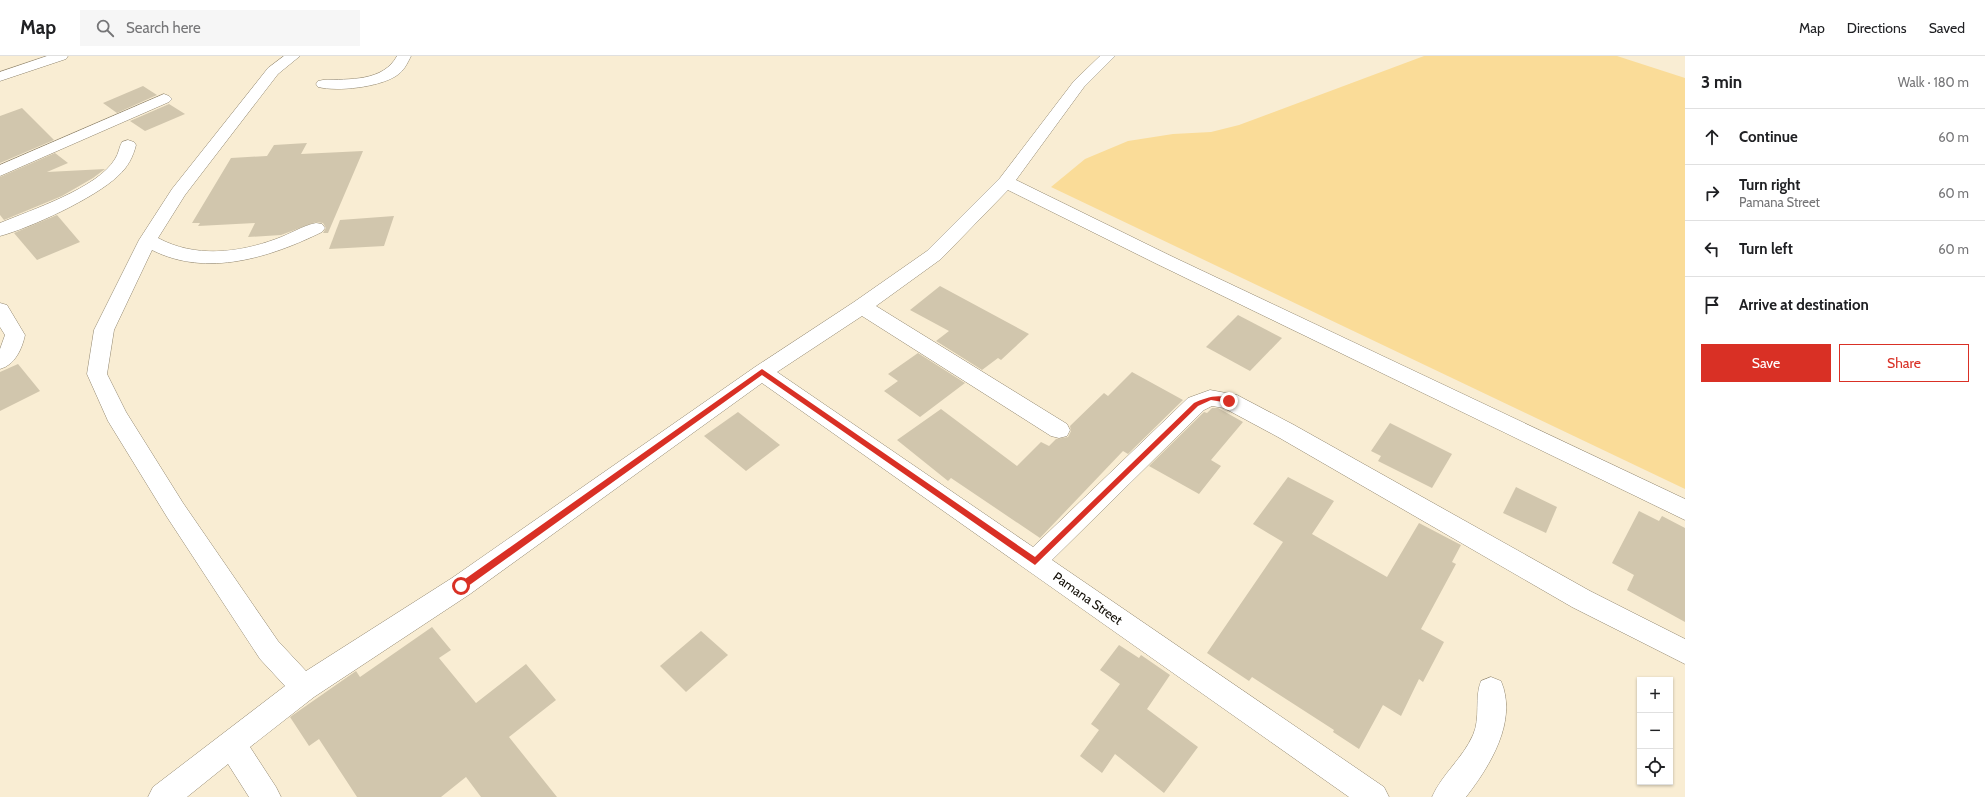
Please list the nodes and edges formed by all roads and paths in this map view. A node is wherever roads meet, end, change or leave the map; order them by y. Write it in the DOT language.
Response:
graph roads {
  1 [pos="61,56"];
  2 [pos="293,56"];
  3 [pos="404,56"];
  4 [pos="1108,56"];
  5 [pos="0,77"];
  6 [pos="323,84"];
  7 [pos="164,99"];
  8 [pos="128,144"];
  9 [pos="0,170"];
  10 [pos="1006,182"];
  11 [pos="316,228"];
  12 [pos="0,230"];
  13 [pos="148,240"];
  14 [pos="861,307"];
  15 [pos="0,310"];
  16 [pos="0,362"];
  17 [pos="762,372"];
  18 [pos="1059,430"];
  19 [pos="1685,510"];
  20 [pos="1035,561"];
  21 [pos="1685,652"];
  22 [pos="304,688"];
  23 [pos="1491,690"];
  24 [pos="232,744"];
  25 [pos="163,797"];
  26 [pos="266,797"];
  27 [pos="1374,797"];
  28 [pos="1446,797"];
  1 -- 5 [label="street"];
  2 -- 13 [label="street"];
  3 -- 6 [label="street"];
  4 -- 10 [label="street"];
  7 -- 9 [label="street"];
  8 -- 12 [label="street"];
  10 -- 14 [label="street"];
  10 -- 19 [label="street"];
  11 -- 13 [label="street"];
  13 -- 22 [label="street"];
  14 -- 17 [label="street"];
  14 -- 18 [label="street"];
  15 -- 16 [label="street"];
  17 -- 20 [label="street, Pamana Street"];
  17 -- 22 [label="street"];
  20 -- 21 [label="street"];
  20 -- 27 [label="street, Pamana Street"];
  22 -- 24 [label="street"];
  23 -- 28 [label="street"];
  24 -- 25 [label="street"];
  24 -- 26 [label="street"];
}
